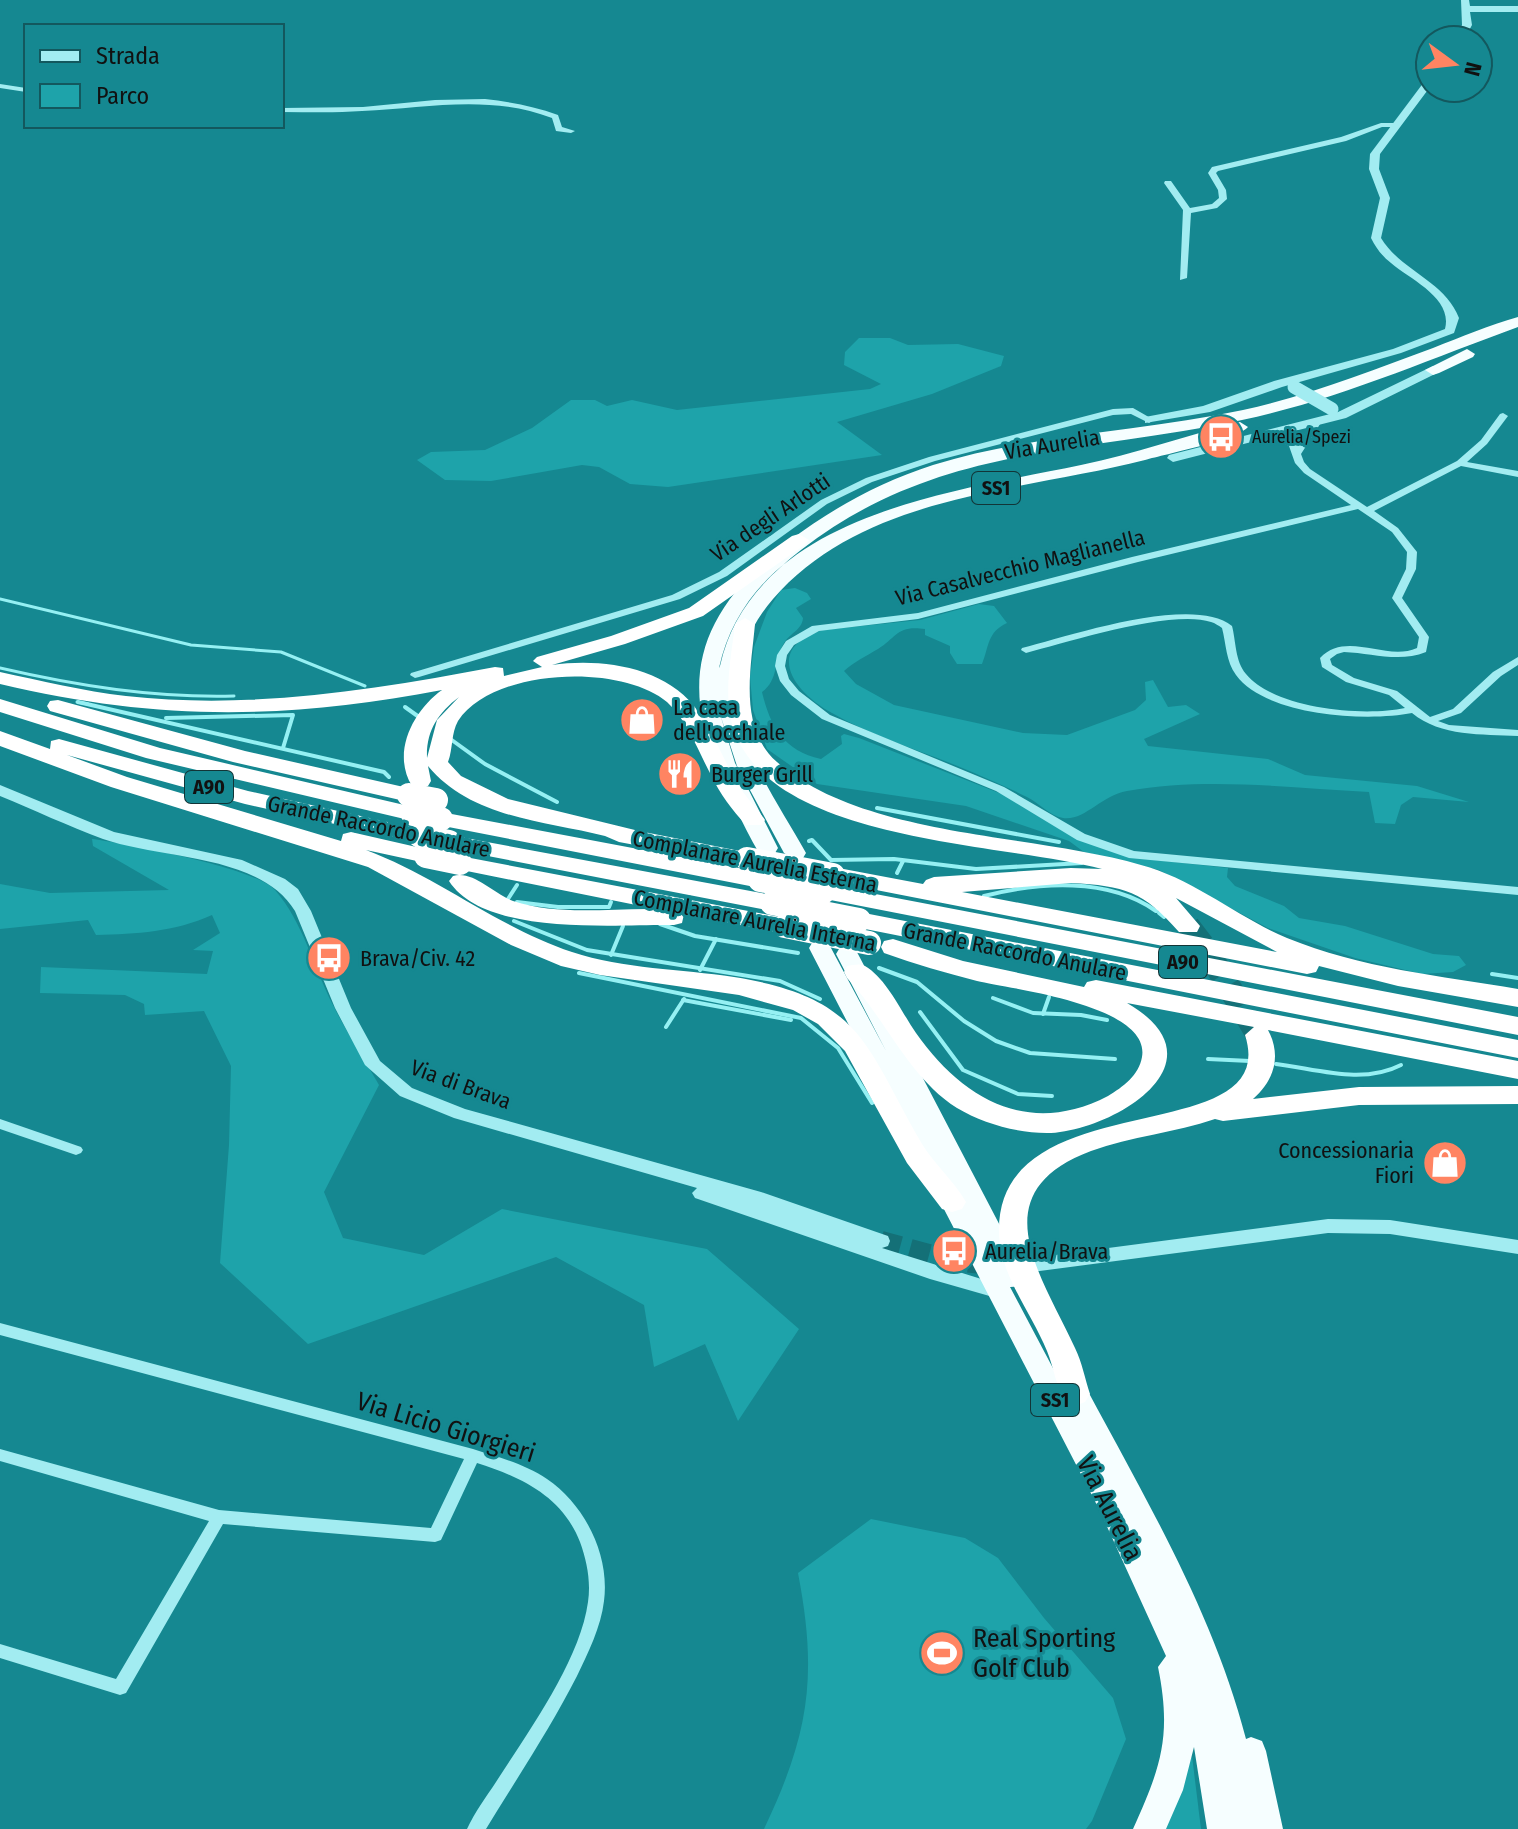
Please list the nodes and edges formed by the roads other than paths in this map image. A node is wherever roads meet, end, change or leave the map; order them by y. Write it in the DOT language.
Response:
graph roads {
  1 [pos="1466,5"];
  2 [pos="1518,10"];
  3 [pos="1489,12"];
  4 [pos="1518,16"];
  5 [pos="1471,24"];
  6 [pos="0,86"];
  7 [pos="24,90"];
  8 [pos="1414,101"];
  9 [pos="284,110"];
  10 [pos="1396,125"];
  11 [pos="571,131"];
  12 [pos="1168,183"];
  13 [pos="1187,211"];
  14 [pos="1183,278"];
  15 [pos="1517,329"];
  16 [pos="1433,370"];
  17 [pos="1290,385"];
  18 [pos="1337,412"];
  19 [pos="1503,416"];
  20 [pos="1149,420"];
  21 [pos="1317,421"];
  22 [pos="1261,435"];
  23 [pos="1031,445"];
  24 [pos="1298,452"];
  25 [pos="1173,458"];
  26 [pos="1460,463"];
  27 [pos="1065,474"];
  28 [pos="1518,474"];
  29 [pos="1363,509"];
  30 [pos="799,540"];
  31 [pos="745,624"];
  32 [pos="1026,650"];
  33 [pos="1518,660"];
  34 [pos="495,673"];
  35 [pos="415,675"];
  36 [pos="0,678"];
  37 [pos="0,686"];
  38 [pos="0,705"];
  39 [pos="1413,710"];
  40 [pos="440,713"];
  41 [pos="1428,721"];
  42 [pos="0,727"];
  43 [pos="1518,733"];
  44 [pos="0,738"];
  45 [pos="0,790"];
  46 [pos="186,802"];
  47 [pos="418,816"];
  48 [pos="754,820"];
  49 [pos="635,838"];
  50 [pos="450,841"];
  51 [pos="795,853"];
  52 [pos="757,854"];
  53 [pos="843,884"];
  54 [pos="1518,891"];
  55 [pos="773,917"];
  56 [pos="1188,926"];
  57 [pos="820,948"];
  58 [pos="861,954"];
  59 [pos="1518,998"];
  60 [pos="1518,1006"];
  61 [pos="1518,1026"];
  62 [pos="1261,1042"];
  63 [pos="1518,1049"];
  64 [pos="1518,1070"];
  65 [pos="1518,1095"];
  66 [pos="1197,1116"];
  67 [pos="0,1124"];
  68 [pos="76,1150"];
  69 [pos="654,1168"];
  70 [pos="952,1202"];
  71 [pos="881,1241"];
  72 [pos="1518,1247"];
  73 [pos="1032,1265"];
  74 [pos="1000,1292"];
  75 [pos="0,1329"];
  76 [pos="1075,1394"];
  77 [pos="0,1455"];
  78 [pos="473,1455"];
  79 [pos="219,1517"];
  80 [pos="1156,1600"];
  81 [pos="1196,1635"];
  82 [pos="0,1651"];
  83 [pos="476,1829"];
  84 [pos="1149,1829"];
  85 [pos="1223,1829"];
  86 [pos="1247,1829"];
  87 [pos="1267,1829"];
  1 -- 3 [label="street"];
  2 -- 3 [label="street"];
  3 -- 4 [label="street"];
  3 -- 5 [label="street"];
  6 -- 7 [label="street"];
  8 -- 10 [label="street"];
  9 -- 11 [label="street"];
  10 -- 13 [label="street"];
  10 -- 17 [label="street"];
  12 -- 13 [label="street"];
  13 -- 14 [label="street"];
  15 -- 16 [label="highway"];
  15 -- 23 [label="highway, Via Aurelia / SS1"];
  15 -- 27 [label="highway, Via Aurelia / SS1"];
  16 -- 18 [label="street"];
  17 -- 18 [label="street, bridge"];
  17 -- 20 [label="street"];
  18 -- 21 [label="street"];
  19 -- 26 [label="street"];
  20 -- 23 [label="highway"];
  20 -- 35 [label="street, Via degli Arlotti"];
  21 -- 22 [label="street"];
  21 -- 24 [label="street"];
  22 -- 24 [label="street"];
  22 -- 25 [label="street"];
  23 -- 30 [label="highway, Via Aurelia / SS1"];
  24 -- 29 [label="street"];
  25 -- 27 [label="highway"];
  26 -- 28 [label="street"];
  26 -- 29 [label="street"];
  27 -- 31 [label="highway, Via Aurelia / SS1"];
  29 -- 39 [label="street"];
  29 -- 54 [label="street, Via Casalvecchio Maglianella"];
  30 -- 34 [label="highway"];
  30 -- 48 [label="highway, Via Aurelia / SS1"];
  31 -- 51 [label="highway, Via Aurelia / SS1"];
  31 -- 59 [label="highway"];
  32 -- 39 [label="street"];
  33 -- 41 [label="street"];
  34 -- 36 [label="highway"];
  34 -- 40 [label="highway"];
  37 -- 47 [label="highway"];
  38 -- 47 [label="highway, Grande Raccordo Anulare / A90"];
  39 -- 41 [label="street"];
  40 -- 47 [label="highway"];
  40 -- 48 [label="highway"];
  40 -- 49 [label="highway"];
  41 -- 43 [label="street"];
  42 -- 47 [label="highway, Grande Raccordo Anulare / A90"];
  44 -- 46 [label="highway, Complanare Aurelia Interna"];
  45 -- 69 [label="street, Via di Brava"];
  46 -- 47 [label="highway, Complanare Aurelia Interna"];
  46 -- 70 [label="highway"];
  47 -- 50 [label="highway, Complanare Aurelia Interna, bridge"];
  47 -- 50 [label="highway, Grande Raccordo Anulare / A90, bridge"];
  48 -- 52 [label="highway, Via Aurelia / SS1"];
  49 -- 50 [label="highway, Complanare Aurelia Esterna"];
  49 -- 52 [label="highway, Complanare Aurelia Esterna"];
  50 -- 53 [label="highway, Grande Raccordo Anulare / A90, bridge"];
  50 -- 55 [label="highway, Complanare Aurelia Interna"];
  50 -- 55 [label="highway"];
  52 -- 53 [label="highway, Complanare Aurelia Esterna, bridge"];
  53 -- 56 [label="highway"];
  53 -- 60 [label="highway, Complanare Aurelia Esterna"];
  53 -- 61 [label="highway, Grande Raccordo Anulare / A90"];
  55 -- 58 [label="highway, Complanare Aurelia Interna, bridge"];
  57 -- 58 [label="highway, Via Aurelia / SS1"];
  58 -- 58 [label="highway"];
  58 -- 63 [label="highway, Grande Raccordo Anulare / A90"];
  58 -- 64 [label="highway, Complanare Aurelia Interna"];
  58 -- 70 [label="highway, Via Aurelia / SS1"];
  58 -- 76 [label="highway, Via Aurelia / SS1"];
  62 -- 66 [label="highway"];
  65 -- 66 [label="highway"];
  66 -- 76 [label="highway"];
  67 -- 68 [label="street"];
  69 -- 71 [label="street, Via di Brava"];
  69 -- 74 [label="street"];
  70 -- 74 [label="highway, Via Aurelia / SS1"];
  72 -- 73 [label="street"];
  74 -- 80 [label="highway, Via Aurelia / SS1"];
  75 -- 78 [label="street, Via Licio Giorgieri"];
  76 -- 81 [label="highway, Via Aurelia / SS1"];
  77 -- 79 [label="street"];
  78 -- 79 [label="street"];
  78 -- 83 [label="street, Via Licio Giorgieri"];
  79 -- 82 [label="street"];
  80 -- 84 [label="highway"];
  80 -- 85 [label="highway, Via Aurelia / SS1"];
  81 -- 86 [label="highway, Via Aurelia / SS1"];
  81 -- 87 [label="highway"];
}
